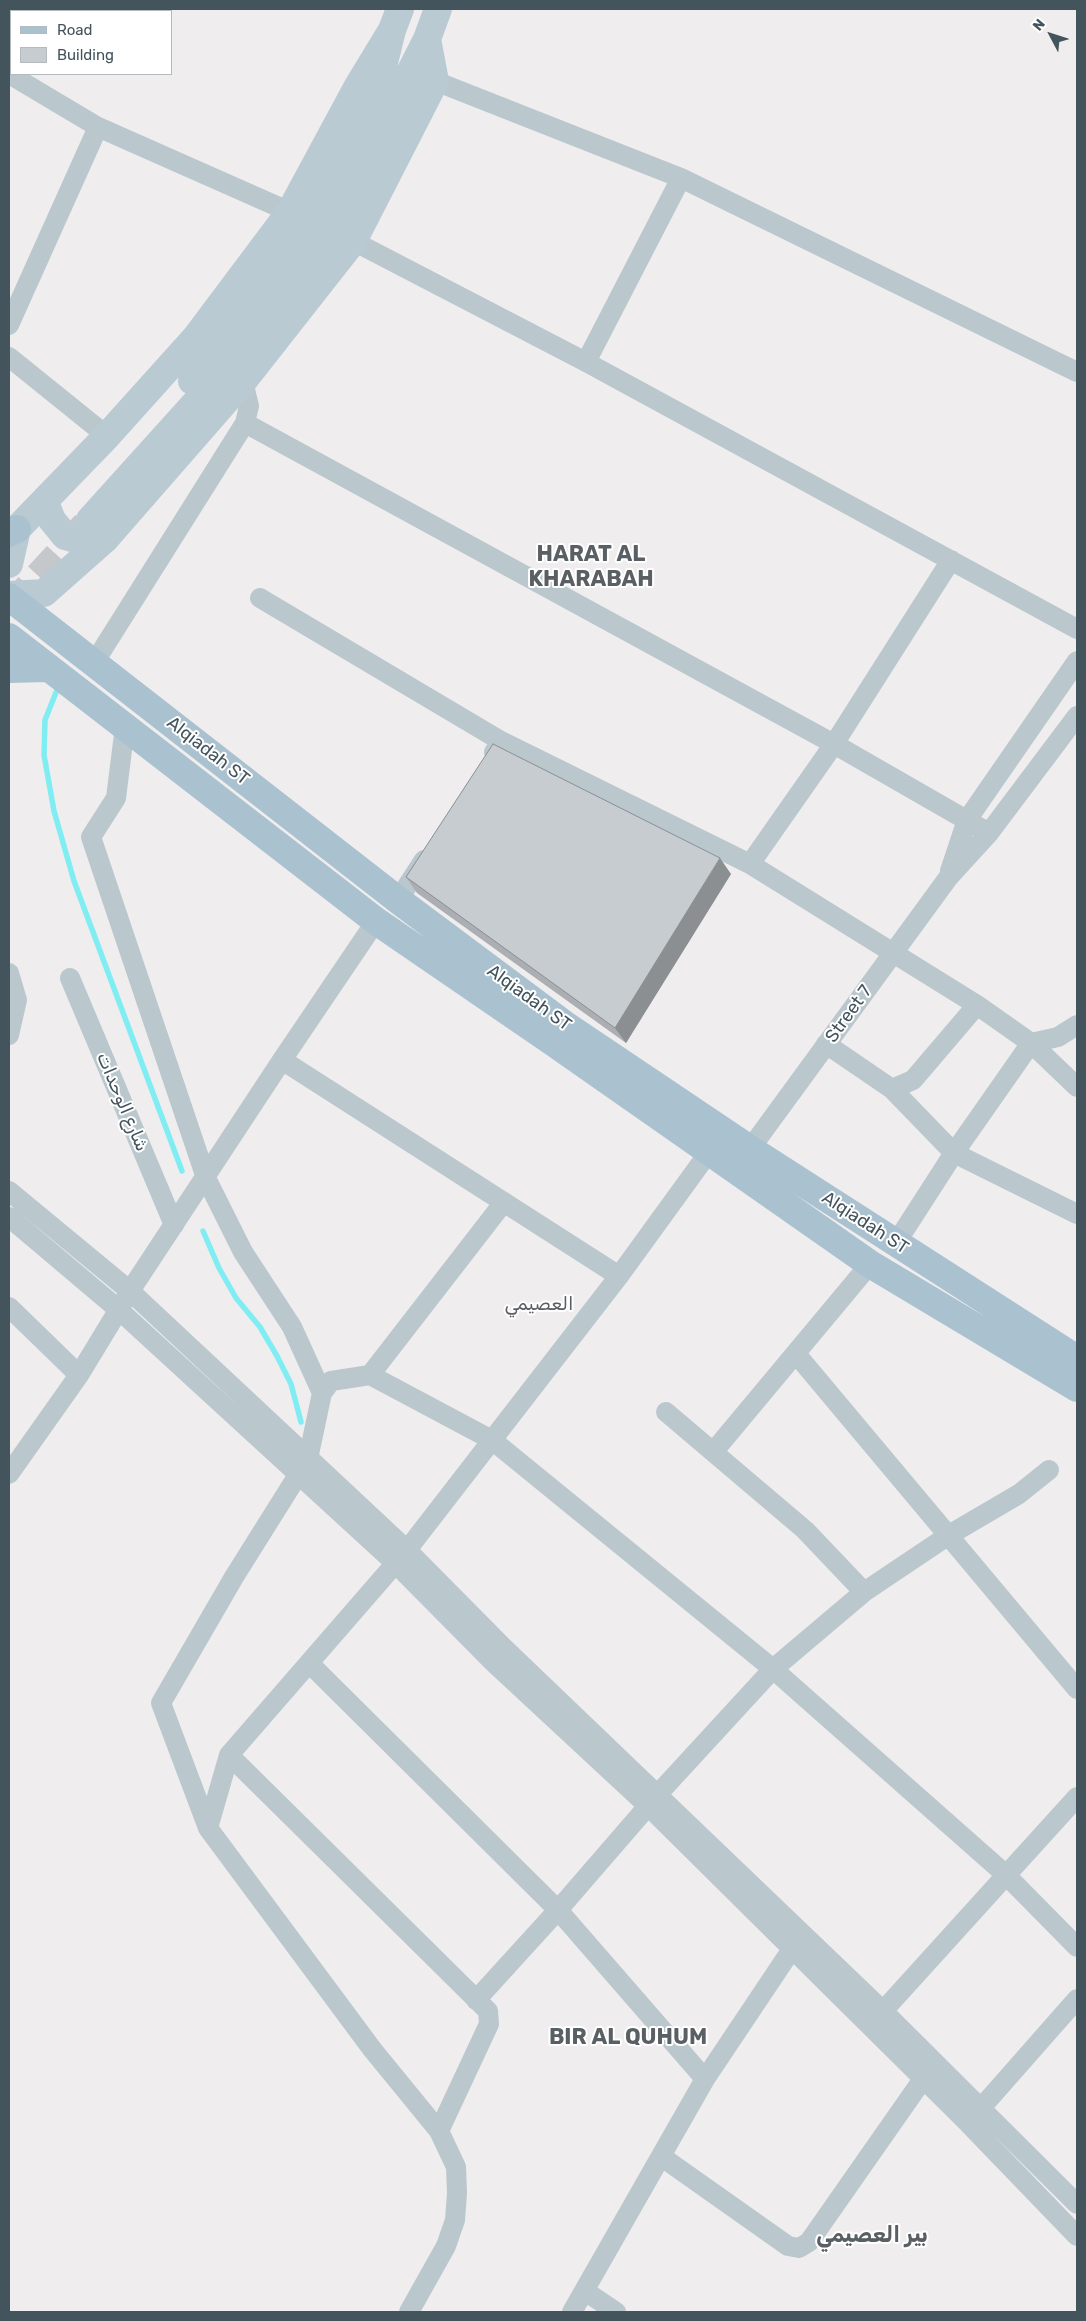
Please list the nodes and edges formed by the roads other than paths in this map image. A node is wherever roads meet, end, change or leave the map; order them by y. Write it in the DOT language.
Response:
graph roads {
  1 [pos="438,9"];
  2 [pos="396,19"];
  3 [pos="426,39"];
  4 [pos="11,75"];
  5 [pos="435,81"];
  6 [pos="98,127"];
  7 [pos="681,178"];
  8 [pos="290,212"];
  9 [pos="353,241"];
  10 [pos="9,325"];
  11 [pos="9,357"];
  12 [pos="586,362"];
  13 [pos="1077,372"];
  14 [pos="243,381"];
  15 [pos="245,423"];
  16 [pos="107,436"];
  17 [pos="45,502"];
  18 [pos="90,522"];
  19 [pos="13,531"];
  20 [pos="951,560"];
  21 [pos="9,564"];
  22 [pos="9,596"];
  23 [pos="260,598"];
  24 [pos="1077,629"];
  25 [pos="9,637"];
  26 [pos="1077,661"];
  27 [pos="94,663"];
  28 [pos="46,668"];
  29 [pos="9,669"];
  30 [pos="1075,722"];
  31 [pos="125,726"];
  32 [pos="501,741"];
  33 [pos="834,744"];
  34 [pos="485,766"];
  35 [pos="967,820"];
  36 [pos="989,833"];
  37 [pos="436,841"];
  38 [pos="750,864"];
  39 [pos="948,878"];
  40 [pos="398,900"];
  41 [pos="376,921"];
  42 [pos="894,952"];
  43 [pos="9,974"];
  44 [pos="70,978"];
  45 [pos="977,1005"];
  46 [pos="1077,1024"];
  47 [pos="9,1035"];
  48 [pos="1031,1043"];
  49 [pos="826,1044"];
  50 [pos="282,1060"];
  51 [pos="1077,1086"];
  52 [pos="892,1089"];
  53 [pos="750,1149"];
  54 [pos="709,1152"];
  55 [pos="954,1152"];
  56 [pos="206,1178"];
  57 [pos="9,1191"];
  58 [pos="504,1202"];
  59 [pos="1077,1214"];
  60 [pos="9,1217"];
  61 [pos="174,1225"];
  62 [pos="896,1243"];
  63 [pos="870,1264"];
  64 [pos="619,1276"];
  65 [pos="130,1291"];
  66 [pos="9,1307"];
  67 [pos="119,1310"];
  68 [pos="797,1355"];
  69 [pos="1077,1359"];
  70 [pos="79,1375"];
  71 [pos="370,1375"];
  72 [pos="1077,1388"];
  73 [pos="322,1393"];
  74 [pos="666,1412"];
  75 [pos="492,1440"];
  76 [pos="714,1452"];
  77 [pos="302,1467"];
  78 [pos="1049,1470"];
  79 [pos="9,1474"];
  80 [pos="950,1535"];
  81 [pos="401,1557"];
  82 [pos="864,1592"];
  83 [pos="310,1664"];
  84 [pos="773,1669"];
  85 [pos="1077,1689"];
  86 [pos="229,1755"];
  87 [pos="1077,1797"];
  88 [pos="653,1800"];
  89 [pos="208,1828"];
  90 [pos="1005,1874"];
  91 [pos="558,1910"];
  92 [pos="1077,1947"];
  93 [pos="792,1949"];
  94 [pos="1077,1999"];
  95 [pos="476,2000"];
  96 [pos="883,2011"];
  97 [pos="705,2079"];
  98 [pos="923,2079"];
  99 [pos="980,2108"];
  100 [pos="439,2132"];
  101 [pos="662,2157"];
  102 [pos="1077,2204"];
  103 [pos="1077,2236"];
  104 [pos="585,2291"];
  105 [pos="409,2312"];
  106 [pos="572,2312"];
  107 [pos="616,2312"];
  1 -- 3 [label="street"];
  2 -- 8 [label="street"];
  2 -- 18 [label="street"];
  3 -- 5 [label="street"];
  3 -- 18 [label="street"];
  4 -- 6 [label="street"];
  5 -- 7 [label="street"];
  5 -- 9 [label="street"];
  6 -- 8 [label="street"];
  6 -- 10 [label="street"];
  7 -- 12 [label="street"];
  7 -- 13 [label="street"];
  8 -- 16 [label="street"];
  9 -- 12 [label="street"];
  9 -- 14 [label="street"];
  11 -- 16 [label="street"];
  12 -- 20 [label="street"];
  14 -- 15 [label="street"];
  14 -- 18 [label="street"];
  15 -- 27 [label="street"];
  15 -- 33 [label="street"];
  16 -- 17 [label="street"];
  17 -- 18 [label="street"];
  17 -- 19 [label="street"];
  18 -- 22 [label="street"];
  19 -- 21 [label="street"];
  20 -- 24 [label="street"];
  20 -- 33 [label="street"];
  22 -- 27 [label="main road, Alqiadah ST"];
  23 -- 32 [label="street"];
  25 -- 28 [label="main road, Alqiadah ST"];
  26 -- 35 [label="street, Street 7"];
  27 -- 40 [label="main road, Alqiadah ST"];
  28 -- 29 [label="main road"];
  28 -- 31 [label="main road, Alqiadah ST"];
  30 -- 36 [label="street, Street 7"];
  31 -- 41 [label="main road, Alqiadah ST"];
  31 -- 56 [label="street"];
  32 -- 34 [label="street"];
  32 -- 38 [label="street"];
  33 -- 35 [label="street"];
  33 -- 38 [label="street"];
  35 -- 36 [label="street"];
  35 -- 39 [label="street, Street 7"];
  36 -- 39 [label="street, Street 7"];
  37 -- 40 [label="street"];
  38 -- 42 [label="street"];
  39 -- 42 [label="street, Street 7"];
  40 -- 53 [label="main road, Alqiadah ST"];
  41 -- 50 [label="street"];
  41 -- 54 [label="main road, Alqiadah ST"];
  42 -- 45 [label="street"];
  42 -- 49 [label="street, Street 7"];
  43 -- 47 [label="street"];
  44 -- 61 [label="street, شارع الوحدات"];
  45 -- 48 [label="street"];
  45 -- 52 [label="street"];
  46 -- 48 [label="street"];
  48 -- 51 [label="street"];
  48 -- 55 [label="street"];
  49 -- 52 [label="street"];
  49 -- 53 [label="street, Street 7"];
  50 -- 56 [label="street"];
  50 -- 58 [label="street"];
  52 -- 55 [label="street"];
  53 -- 62 [label="main road, Alqiadah ST"];
  54 -- 63 [label="main road, Alqiadah ST"];
  54 -- 64 [label="street"];
  55 -- 59 [label="street"];
  55 -- 62 [label="street"];
  56 -- 61 [label="street"];
  56 -- 73 [label="street"];
  57 -- 65 [label="street"];
  58 -- 64 [label="street"];
  58 -- 71 [label="street"];
  60 -- 67 [label="street"];
  61 -- 65 [label="street"];
  62 -- 69 [label="main road, Alqiadah ST"];
  63 -- 68 [label="street"];
  63 -- 72 [label="main road, Alqiadah ST"];
  64 -- 75 [label="street"];
  65 -- 67 [label="street"];
  65 -- 77 [label="street"];
  66 -- 70 [label="street"];
  67 -- 70 [label="street"];
  67 -- 77 [label="street"];
  68 -- 76 [label="street"];
  68 -- 80 [label="street"];
  70 -- 79 [label="street"];
  71 -- 73 [label="street"];
  71 -- 75 [label="street"];
  73 -- 77 [label="street"];
  74 -- 76 [label="street"];
  75 -- 81 [label="street"];
  75 -- 84 [label="street"];
  76 -- 82 [label="street"];
  77 -- 81 [label="street"];
  77 -- 89 [label="street"];
  78 -- 80 [label="street"];
  80 -- 82 [label="street"];
  80 -- 85 [label="street"];
  81 -- 83 [label="street"];
  81 -- 88 [label="street"];
  82 -- 84 [label="street"];
  83 -- 86 [label="street"];
  83 -- 91 [label="street"];
  84 -- 88 [label="street"];
  84 -- 90 [label="street"];
  86 -- 89 [label="street"];
  86 -- 95 [label="street"];
  87 -- 90 [label="street"];
  88 -- 91 [label="street"];
  88 -- 93 [label="street"];
  88 -- 96 [label="street"];
  89 -- 100 [label="street"];
  90 -- 92 [label="street"];
  90 -- 96 [label="street"];
  91 -- 95 [label="street"];
  91 -- 97 [label="street"];
  93 -- 97 [label="street"];
  93 -- 98 [label="street"];
  94 -- 99 [label="street"];
  95 -- 100 [label="street"];
  96 -- 99 [label="street"];
  97 -- 101 [label="street"];
  98 -- 101 [label="street"];
  98 -- 103 [label="street"];
  99 -- 102 [label="street"];
  100 -- 105 [label="street"];
  101 -- 104 [label="street"];
  104 -- 106 [label="street"];
  104 -- 107 [label="street"];
}
